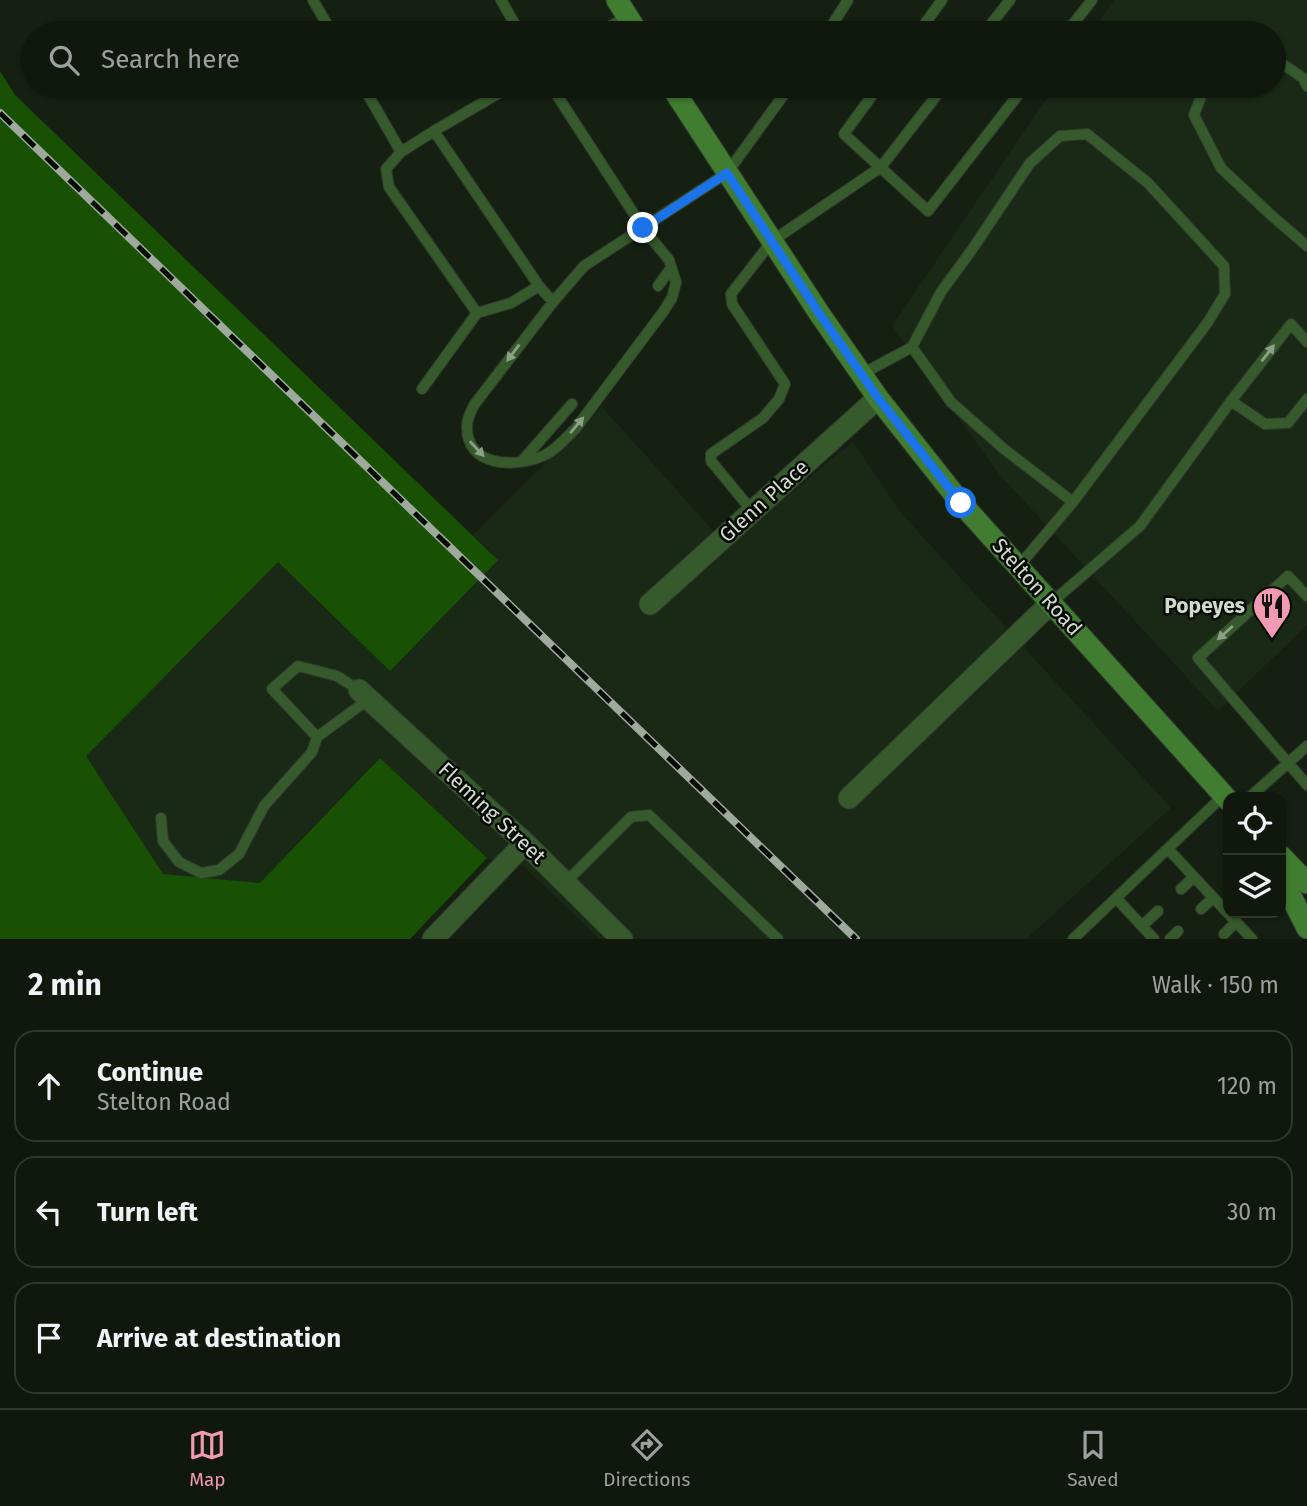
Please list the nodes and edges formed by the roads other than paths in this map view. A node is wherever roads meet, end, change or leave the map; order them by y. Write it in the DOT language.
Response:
graph roads {
  1 [pos="313,0"];
  2 [pos="501,0"];
  3 [pos="848,0"];
  4 [pos="942,0"];
  5 [pos="1010,0"];
  6 [pos="1092,0"];
  7 [pos="325,21"];
  8 [pos="513,21"];
  9 [pos="835,21"];
  10 [pos="927,21"];
  11 [pos="993,21"];
  12 [pos="1075,21"];
  13 [pos="1286,66"];
  14 [pos="1307,86"];
  15 [pos="370,98"];
  16 [pos="490,98"];
  17 [pos="559,98"];
  18 [pos="679,98"];
  19 [pos="781,98"];
  20 [pos="870,98"];
  21 [pos="935,98"];
  22 [pos="1016,98"];
  23 [pos="1200,98"];
  24 [pos="434,131"];
  25 [pos="401,152"];
  26 [pos="881,167"];
  27 [pos="727,173"];
  28 [pos="643,228"];
  29 [pos="772,241"];
  30 [pos="1307,246"];
  31 [pos="671,268"];
  32 [pos="538,286"];
  33 [pos="658,286"];
  34 [pos="552,302"];
  35 [pos="477,313"];
  36 [pos="1307,342"];
  37 [pos="912,347"];
  38 [pos="862,374"];
  39 [pos="422,389"];
  40 [pos="878,398"];
  41 [pos="1307,399"];
  42 [pos="1231,401"];
  43 [pos="572,404"];
  44 [pos="522,461"];
  45 [pos="1073,502"];
  46 [pos="753,512"];
  47 [pos="1018,567"];
  48 [pos="1307,596"];
  49 [pos="1051,603"];
  50 [pos="650,604"];
  51 [pos="364,695"];
  52 [pos="317,737"];
  53 [pos="1307,746"];
  54 [pos="1288,763"];
  55 [pos="1307,785"];
  56 [pos="1256,792"];
  57 [pos="1223,795"];
  58 [pos="849,798"];
  59 [pos="1223,801"];
  60 [pos="161,818"];
  61 [pos="525,843"];
  62 [pos="1168,849"];
  63 [pos="1298,874"];
  64 [pos="1194,877"];
  65 [pos="565,883"];
  66 [pos="1181,890"];
  67 [pos="1116,898"];
  68 [pos="1213,898"];
  69 [pos="1201,909"];
  70 [pos="1157,911"];
  71 [pos="1236,922"];
  72 [pos="1142,926"];
  73 [pos="1307,929"];
  74 [pos="1178,931"];
  75 [pos="1224,934"];
  76 [pos="433,939"];
  77 [pos="622,939"];
  78 [pos="778,939"];
  79 [pos="1073,939"];
  80 [pos="1154,939"];
  81 [pos="1170,939"];
  82 [pos="1252,939"];
  1 -- 7 [label="lane"];
  2 -- 8 [label="lane"];
  3 -- 9 [label="lane"];
  4 -- 10 [label="lane"];
  5 -- 11 [label="lane"];
  6 -- 12 [label="lane"];
  13 -- 14 [label="lane"];
  15 -- 25 [label="lane"];
  16 -- 24 [label="lane"];
  17 -- 28 [label="lane"];
  18 -- 27 [label="main road, Stelton Road"];
  19 -- 27 [label="lane"];
  20 -- 26 [label="lane"];
  21 -- 26 [label="lane"];
  22 -- 26 [label="lane"];
  23 -- 30 [label="lane"];
  24 -- 25 [label="lane"];
  24 -- 32 [label="lane"];
  25 -- 35 [label="lane"];
  26 -- 29 [label="lane"];
  27 -- 28 [label="lane"];
  27 -- 29 [label="main road, Stelton Road"];
  28 -- 31 [label="lane"];
  28 -- 34 [label="lane"];
  29 -- 38 [label="main road, Stelton Road"];
  29 -- 46 [label="lane"];
  31 -- 33 [label="lane"];
  44 -- 31 [label="lane, one-way"];
  32 -- 34 [label="lane"];
  32 -- 35 [label="lane"];
  34 -- 44 [label="lane, one-way"];
  35 -- 39 [label="lane"];
  42 -- 36 [label="lane, one-way"];
  37 -- 38 [label="lane"];
  37 -- 45 [label="lane"];
  37 -- 45 [label="lane"];
  38 -- 40 [label="main road, Stelton Road"];
  40 -- 46 [label="street, Glenn Place"];
  40 -- 47 [label="main road, Stelton Road"];
  41 -- 42 [label="lane"];
  42 -- 49 [label="lane"];
  43 -- 44 [label="lane"];
  45 -- 47 [label="lane"];
  46 -- 50 [label="street, Glenn Place"];
  47 -- 49 [label="main road, Stelton Road"];
  48 -- 54 [label="lane, one-way"];
  49 -- 57 [label="main road, Stelton Road"];
  49 -- 58 [label="street"];
  51 -- 52 [label="lane"];
  51 -- 52 [label="lane"];
  51 -- 61 [label="street, Fleming Street"];
  52 -- 60 [label="lane"];
  53 -- 54 [label="lane"];
  54 -- 55 [label="lane"];
  54 -- 56 [label="lane"];
  59 -- 62 [label="lane"];
  61 -- 65 [label="street, Fleming Street"];
  61 -- 76 [label="street"];
  62 -- 64 [label="lane"];
  62 -- 67 [label="lane"];
  63 -- 73 [label="main road"];
  64 -- 66 [label="lane"];
  64 -- 68 [label="lane"];
  65 -- 77 [label="street, Fleming Street"];
  65 -- 78 [label="lane"];
  67 -- 72 [label="lane"];
  67 -- 79 [label="lane"];
  68 -- 69 [label="lane"];
  68 -- 71 [label="lane"];
  70 -- 72 [label="lane"];
  71 -- 75 [label="lane"];
  71 -- 82 [label="lane"];
  72 -- 80 [label="lane"];
  74 -- 81 [label="lane"];
}
